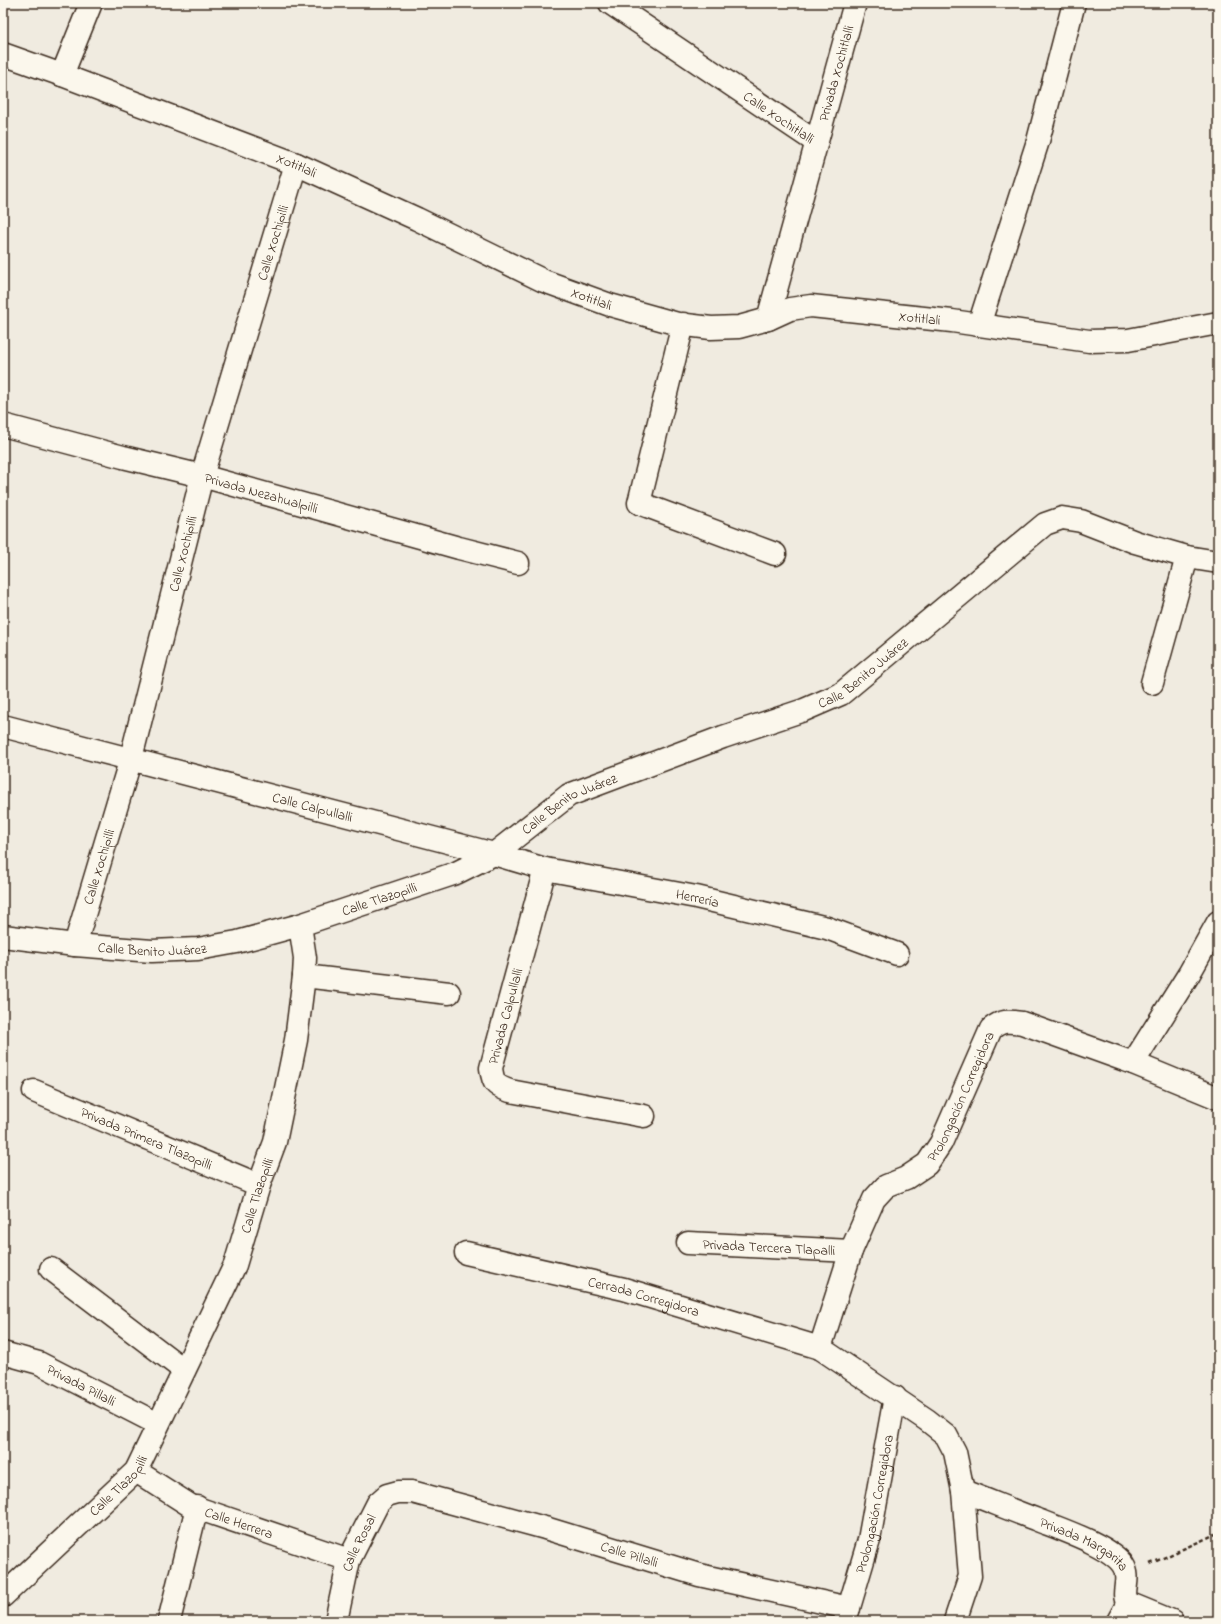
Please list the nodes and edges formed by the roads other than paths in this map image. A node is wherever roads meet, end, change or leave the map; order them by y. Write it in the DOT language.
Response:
graph roads {
  1 [pos="90,3"];
  2 [pos="610,3"];
  3 [pos="855,3"];
  4 [pos="1074,3"];
  5 [pos="3,54"];
  6 [pos="62,74"];
  7 [pos="816,142"];
  8 [pos="296,164"];
  9 [pos="768,319"];
  10 [pos="1218,323"];
  11 [pos="683,324"];
  12 [pos="979,325"];
  13 [pos="3,425"];
  14 [pos="202,476"];
  15 [pos="775,554"];
  16 [pos="1187,557"];
  17 [pos="1218,562"];
  18 [pos="518,563"];
  19 [pos="1152,683"];
  20 [pos="3,726"];
  21 [pos="131,758"];
  22 [pos="494,854"];
  23 [pos="544,869"];
  24 [pos="1218,922"];
  25 [pos="300,925"];
  26 [pos="3,936"];
  27 [pos="75,945"];
  28 [pos="898,954"];
  29 [pos="304,976"];
  30 [pos="449,993"];
  31 [pos="1134,1063"];
  32 [pos="34,1091"];
  33 [pos="1218,1098"];
  34 [pos="644,1116"];
  35 [pos="259,1185"];
  36 [pos="688,1243"];
  37 [pos="851,1251"];
  38 [pos="466,1252"];
  39 [pos="50,1270"];
  40 [pos="820,1348"];
  41 [pos="3,1353"];
  42 [pos="184,1370"];
  43 [pos="895,1397"];
  44 [pos="158,1424"];
  45 [pos="136,1471"];
  46 [pos="963,1491"];
  47 [pos="412,1492"];
  48 [pos="197,1507"];
  49 [pos="349,1560"];
  50 [pos="5,1591"];
  51 [pos="1123,1612"];
  52 [pos="847,1615"];
  53 [pos="169,1621"];
  54 [pos="336,1621"];
  55 [pos="955,1621"];
  56 [pos="1172,1621"];
  1 -- 6 [label="street"];
  2 -- 7 [label="street, Calle Xochitlalli"];
  3 -- 7 [label="street, Privada Xochitlalli"];
  4 -- 12 [label="street"];
  5 -- 6 [label="street, Xotitlali"];
  6 -- 8 [label="street, Xotitlali"];
  7 -- 9 [label="street, Calle Xochitlalli"];
  8 -- 11 [label="street, Xotitlali"];
  8 -- 14 [label="street, Calle Xochipilli"];
  9 -- 11 [label="street, Xotitlali"];
  9 -- 12 [label="street, Xotitlali"];
  10 -- 12 [label="street, Xotitlali"];
  11 -- 15 [label="street"];
  13 -- 14 [label="street, Privada Nezahualpilli"];
  14 -- 18 [label="street, Privada Nezahualpilli"];
  14 -- 21 [label="street, Calle Xochipilli"];
  16 -- 17 [label="street, Calle Benito Juárez"];
  16 -- 19 [label="street"];
  16 -- 22 [label="street, Calle Benito Juárez"];
  20 -- 21 [label="street"];
  21 -- 22 [label="street, Calle Calpullalli"];
  21 -- 27 [label="street, Calle Xochipilli"];
  22 -- 23 [label="street, Herrería"];
  22 -- 25 [label="street, Calle Tlazopilli"];
  23 -- 28 [label="street, Herrería"];
  23 -- 34 [label="street, Privada Calpullalli"];
  24 -- 31 [label="street"];
  25 -- 27 [label="street, Calle Benito Juárez"];
  25 -- 29 [label="street, Calle Tlazopilli"];
  26 -- 27 [label="street, Calle Benito Juárez"];
  29 -- 30 [label="street"];
  29 -- 35 [label="street, Calle Tlazopilli"];
  31 -- 33 [label="street, Prolongación Corregidora"];
  31 -- 37 [label="street, Prolongación Corregidora"];
  32 -- 35 [label="street, Privada Primera Tlazopilli"];
  35 -- 42 [label="street, Calle Tlazopilli"];
  36 -- 37 [label="street, Privada Tercera Tlapalli"];
  37 -- 40 [label="street, Prolongación Corregidora"];
  38 -- 40 [label="street, Cerrada Corregidora"];
  39 -- 42 [label="street"];
  40 -- 43 [label="street"];
  41 -- 44 [label="street, Privada Pillalli"];
  42 -- 44 [label="street, Calle Tlazopilli"];
  43 -- 46 [label="street"];
  43 -- 52 [label="street, Prolongación Corregidora"];
  44 -- 45 [label="street, Calle Tlazopilli"];
  45 -- 48 [label="street, Calle Herrera"];
  45 -- 50 [label="street, Calle Tlazopilli"];
  46 -- 51 [label="street, Privada Margarita"];
  46 -- 55 [label="street"];
  47 -- 49 [label="street, Calle Rosal"];
  47 -- 52 [label="street, Calle Pillalli"];
  48 -- 49 [label="street, Calle Herrera"];
  48 -- 53 [label="street"];
  49 -- 54 [label="street, Calle Rosal"];
  51 -- 56 [label="street, Privada Margarita"];
}
